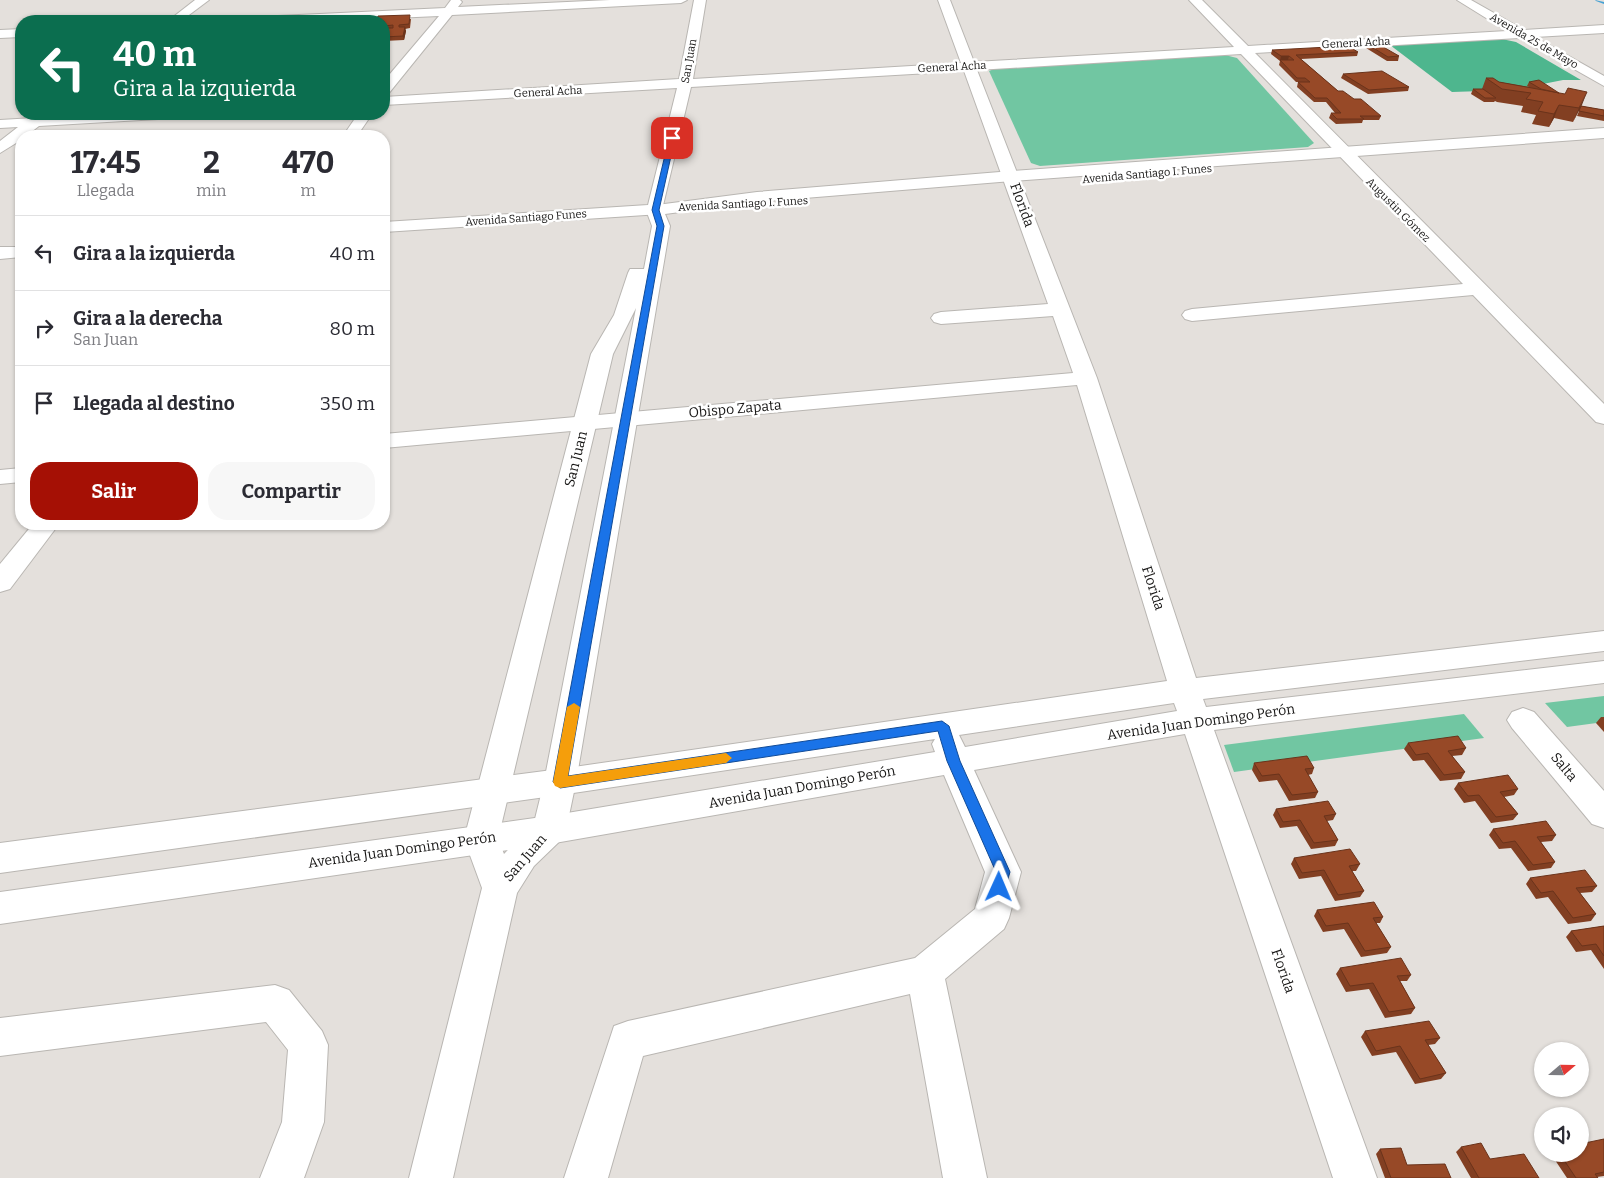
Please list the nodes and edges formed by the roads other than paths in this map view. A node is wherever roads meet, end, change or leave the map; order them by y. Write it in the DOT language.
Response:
graph roads {
  1 [pos="203,0"];
  2 [pos="457,0"];
  3 [pos="681,0"];
  4 [pos="700,0"];
  5 [pos="944,0"];
  6 [pos="1195,0"];
  7 [pos="1464,0"];
  8 [pos="448,11"];
  9 [pos="182,15"];
  10 [pos="372,15"];
  11 [pos="1604,29"];
  12 [pos="15,33"];
  13 [pos="1520,33"];
  14 [pos="0,34"];
  15 [pos="1244,50"];
  16 [pos="970,66"];
  17 [pos="1604,67"];
  18 [pos="1581,68"];
  19 [pos="1604,82"];
  20 [pos="390,83"];
  21 [pos="685,84"];
  22 [pos="390,101"];
  23 [pos="27,120"];
  24 [pos="38,120"];
  25 [pos="0,124"];
  26 [pos="25,130"];
  27 [pos="1604,133"];
  28 [pos="15,137"];
  29 [pos="1604,141"];
  30 [pos="0,148"];
  31 [pos="1345,155"];
  32 [pos="1013,180"];
  33 [pos="662,209"];
  34 [pos="390,227"];
  35 [pos="15,252"];
  36 [pos="0,253"];
  37 [pos="1476,289"];
  38 [pos="1061,309"];
  39 [pos="1192,315"];
  40 [pos="942,318"];
  41 [pos="1086,378"];
  42 [pos="1604,417"];
  43 [pos="626,418"];
  44 [pos="586,422"];
  45 [pos="390,440"];
  46 [pos="15,476"];
  47 [pos="0,477"];
  48 [pos="41,530"];
  49 [pos="0,583"];
  50 [pos="1604,641"];
  51 [pos="1604,672"];
  52 [pos="1190,705"];
  53 [pos="1523,720"];
  54 [pos="942,726"];
  55 [pos="954,761"];
  56 [pos="560,782"];
  57 [pos="492,791"];
  58 [pos="1604,814"];
  59 [pos="550,830"];
  60 [pos="481,839"];
  61 [pos="0,858"];
  62 [pos="500,888"];
  63 [pos="0,908"];
  64 [pos="925,974"];
  65 [pos="0,1037"];
  66 [pos="282,1178"];
  67 [pos="431,1178"];
  68 [pos="586,1178"];
  69 [pos="965,1178"];
  70 [pos="1356,1178"];
  1 -- 9 [label="street"];
  2 -- 8 [label="street"];
  3 -- 8 [label="street"];
  4 -- 21 [label="street, San Juan"];
  5 -- 16 [label="street, Florida"];
  6 -- 15 [label="street, Augustin Gómez"];
  7 -- 13 [label="street, Avenida 25 de Mayo"];
  8 -- 10 [label="street"];
  8 -- 20 [label="street"];
  11 -- 13 [label="street, General Acha"];
  12 -- 14 [label="street"];
  13 -- 15 [label="street, General Acha"];
  13 -- 18 [label="street, Avenida 25 de Mayo"];
  15 -- 16 [label="street, General Acha"];
  15 -- 31 [label="street, Augustin Gómez"];
  16 -- 21 [label="street, General Acha"];
  16 -- 32 [label="street, Florida"];
  17 -- 18 [label="street"];
  18 -- 19 [label="street, Avenida 25 de Mayo"];
  21 -- 22 [label="street, General Acha"];
  21 -- 33 [label="street, San Juan"];
  23 -- 25 [label="street"];
  24 -- 26 [label="street"];
  27 -- 31 [label="street, Avenida Santiago I. Funes"];
  28 -- 30 [label="street"];
  29 -- 31 [label="street, Avenida Santiago I. Funes"];
  31 -- 32 [label="street, Avenida Santiago I. Funes"];
  31 -- 37 [label="street, Augustin Gómez"];
  32 -- 33 [label="street, Avenida Santiago I. Funes"];
  32 -- 38 [label="street, Florida"];
  33 -- 34 [label="street, Avenida Santiago Funes"];
  33 -- 43 [label="street, San Juan"];
  33 -- 44 [label="street, San Juan"];
  35 -- 36 [label="street"];
  37 -- 39 [label="street"];
  37 -- 42 [label="street, Augustin Gómez"];
  38 -- 40 [label="street"];
  38 -- 41 [label="street, Florida"];
  41 -- 43 [label="street, Obispo Zapata"];
  41 -- 52 [label="street, Florida"];
  43 -- 44 [label="street, Obispo Zapata"];
  43 -- 56 [label="street, San Juan"];
  44 -- 45 [label="street, Obispo Zapata"];
  44 -- 57 [label="street, San Juan"];
  46 -- 47 [label="street"];
  48 -- 49 [label="street"];
  50 -- 52 [label="street, Avenida Juan Domingo Perón"];
  51 -- 52 [label="street, Avenida Juan Domingo Perón"];
  52 -- 54 [label="street, Avenida Juan Domingo Perón"];
  52 -- 55 [label="street, Avenida Juan Domingo Perón"];
  52 -- 70 [label="street, Florida"];
  53 -- 58 [label="street, Salta"];
  54 -- 55 [label="street"];
  54 -- 56 [label="street, Avenida Juan Domingo Perón"];
  55 -- 59 [label="street, Avenida Juan Domingo Perón"];
  55 -- 64 [label="street"];
  56 -- 57 [label="street, Avenida Juan Domingo Perón"];
  56 -- 59 [label="street, San Juan"];
  57 -- 60 [label="street, San Juan"];
  57 -- 61 [label="street, Avenida Juan Domingo Perón"];
  59 -- 60 [label="street, Avenida Juan Domingo Perón"];
  59 -- 62 [label="street, San Juan"];
  60 -- 62 [label="street, San Juan"];
  60 -- 63 [label="street, Avenida Juan Domingo Perón"];
  62 -- 67 [label="street, San Juan"];
  64 -- 68 [label="street"];
  64 -- 69 [label="street"];
  65 -- 66 [label="street"];
}
